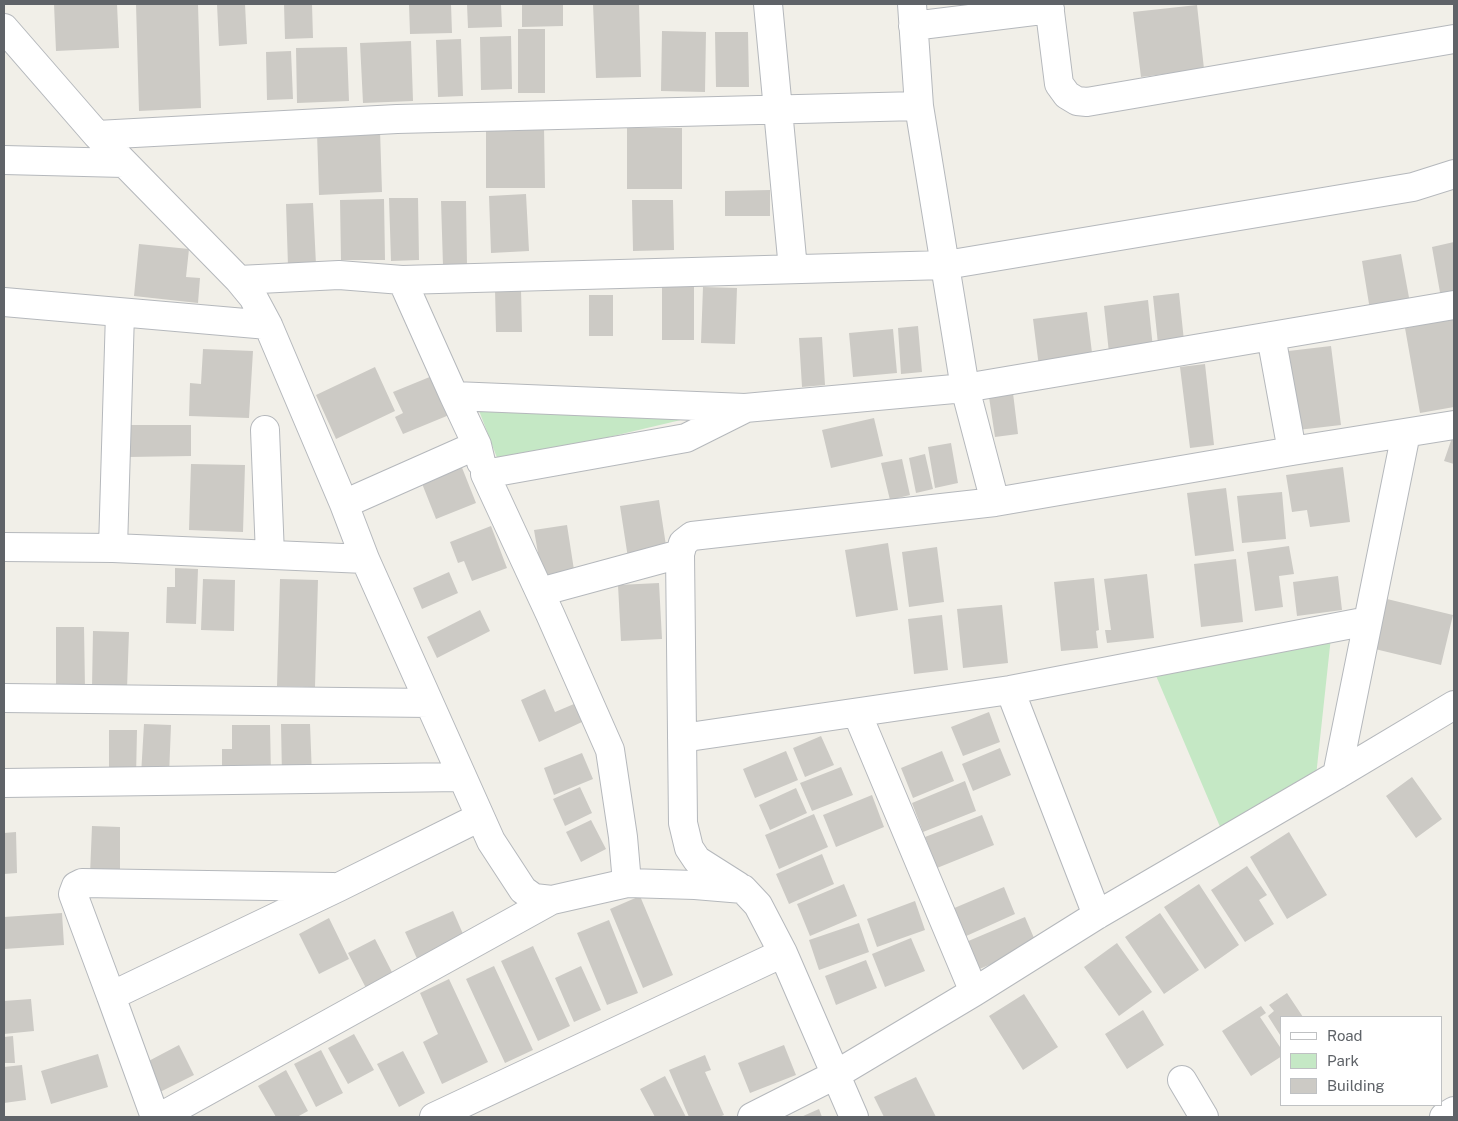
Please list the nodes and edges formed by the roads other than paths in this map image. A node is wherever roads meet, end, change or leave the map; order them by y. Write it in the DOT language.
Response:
graph roads {
  1 [pos="768,4"];
  2 [pos="1049,6"];
  3 [pos="913,15"];
  4 [pos="4,28"];
  5 [pos="1454,39"];
  6 [pos="919,106"];
  7 [pos="777,110"];
  8 [pos="97,135"];
  9 [pos="4,160"];
  10 [pos="124,163"];
  11 [pos="1454,174"];
  12 [pos="946,266"];
  13 [pos="793,269"];
  14 [pos="239,280"];
  15 [pos="402,280"];
  16 [pos="4,302"];
  17 [pos="1454,304"];
  18 [pos="120,313"];
  19 [pos="268,325"];
  20 [pos="1271,336"];
  21 [pos="965,388"];
  22 [pos="454,396"];
  23 [pos="745,408"];
  24 [pos="1454,425"];
  25 [pos="265,430"];
  26 [pos="1406,433"];
  27 [pos="476,445"];
  28 [pos="1292,451"];
  29 [pos="485,474"];
  30 [pos="995,502"];
  31 [pos="344,504"];
  32 [pos="4,547"];
  33 [pos="112,548"];
  34 [pos="680,554"];
  35 [pos="270,555"];
  36 [pos="366,560"];
  37 [pos="540,592"];
  38 [pos="1368,621"];
  39 [pos="1010,690"];
  40 [pos="4,698"];
  41 [pos="429,703"];
  42 [pos="1454,705"];
  43 [pos="857,713"];
  44 [pos="682,738"];
  45 [pos="1337,776"];
  46 [pos="462,777"];
  47 [pos="4,784"];
  48 [pos="480,817"];
  49 [pos="628,883"];
  50 [pos="339,887"];
  51 [pos="743,889"];
  52 [pos="552,900"];
  53 [pos="1097,915"];
  54 [pos="783,952"];
  55 [pos="974,992"];
  56 [pos="111,996"];
  57 [pos="835,1075"];
  58 [pos="1182,1080"];
  59 [pos="1454,1111"];
  60 [pos="155,1117"];
  61 [pos="160,1117"];
  62 [pos="434,1117"];
  63 [pos="752,1117"];
  64 [pos="854,1117"];
  65 [pos="1204,1117"];
  66 [pos="1444,1117"];
  1 -- 7 [label="street"];
  2 -- 3 [label="street"];
  2 -- 5 [label="street"];
  3 -- 6 [label="street"];
  4 -- 8 [label="street"];
  6 -- 7 [label="street"];
  6 -- 12 [label="street"];
  7 -- 8 [label="street"];
  7 -- 13 [label="street"];
  8 -- 10 [label="street"];
  9 -- 10 [label="street"];
  10 -- 14 [label="street"];
  11 -- 12 [label="street"];
  12 -- 13 [label="street"];
  12 -- 21 [label="street"];
  13 -- 15 [label="street"];
  14 -- 15 [label="street"];
  14 -- 19 [label="street"];
  15 -- 22 [label="street"];
  16 -- 18 [label="street"];
  17 -- 20 [label="street"];
  18 -- 19 [label="street"];
  18 -- 33 [label="street"];
  19 -- 31 [label="street"];
  20 -- 21 [label="street"];
  20 -- 28 [label="street"];
  21 -- 23 [label="street"];
  21 -- 30 [label="street"];
  22 -- 23 [label="street"];
  22 -- 27 [label="street"];
  23 -- 29 [label="street"];
  24 -- 26 [label="street"];
  25 -- 35 [label="street"];
  26 -- 28 [label="street"];
  26 -- 38 [label="street"];
  27 -- 29 [label="street"];
  27 -- 31 [label="street"];
  28 -- 30 [label="street"];
  29 -- 37 [label="street"];
  30 -- 34 [label="street"];
  31 -- 36 [label="street"];
  32 -- 33 [label="street"];
  33 -- 35 [label="street"];
  34 -- 37 [label="street"];
  34 -- 44 [label="street"];
  35 -- 36 [label="street"];
  36 -- 41 [label="street"];
  37 -- 49 [label="street"];
  38 -- 39 [label="street"];
  38 -- 45 [label="street"];
  39 -- 43 [label="street"];
  39 -- 53 [label="street"];
  40 -- 41 [label="street"];
  41 -- 46 [label="street"];
  42 -- 45 [label="street"];
  43 -- 44 [label="street"];
  43 -- 55 [label="street"];
  44 -- 51 [label="street"];
  45 -- 53 [label="street"];
  46 -- 47 [label="street"];
  46 -- 48 [label="street"];
  48 -- 50 [label="street"];
  48 -- 52 [label="street"];
  49 -- 51 [label="street"];
  49 -- 52 [label="street"];
  50 -- 56 [label="street"];
  50 -- 56 [label="street"];
  51 -- 54 [label="street"];
  52 -- 61 [label="street"];
  53 -- 55 [label="street"];
  54 -- 57 [label="street"];
  54 -- 62 [label="street"];
  55 -- 57 [label="street"];
  56 -- 60 [label="street"];
  57 -- 63 [label="street"];
  57 -- 64 [label="street"];
  58 -- 65 [label="street"];
  59 -- 66 [label="street"];
}
